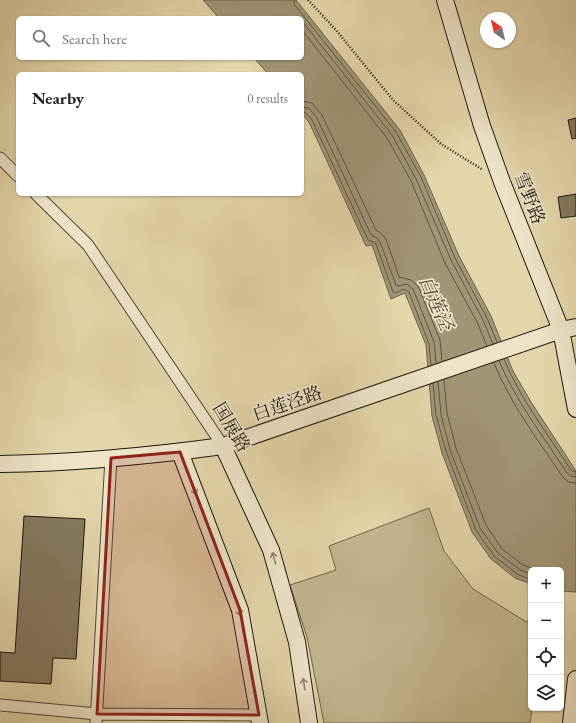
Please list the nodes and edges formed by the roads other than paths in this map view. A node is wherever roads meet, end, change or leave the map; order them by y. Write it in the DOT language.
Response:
graph roads {
  1 [pos="445,0"];
  2 [pos="0,158"];
  3 [pos="16,174"];
  4 [pos="38,196"];
  5 [pos="568,328"];
  6 [pos="576,410"];
  7 [pos="223,446"];
  8 [pos="180,452"];
  9 [pos="111,458"];
  10 [pos="0,464"];
  11 [pos="576,679"];
  12 [pos="0,705"];
  13 [pos="96,718"];
  14 [pos="260,719"];
  15 [pos="309,723"];
  16 [pos="571,723"];
  1 -- 5 [label="street, 雪野路"];
  2 -- 3 [label="street"];
  4 -- 7 [label="street, 国展路"];
  5 -- 6 [label="street, 雪野路"];
  5 -- 7 [label="street, 白莲泾路"];
  7 -- 8 [label="street, 白莲泾路"];
  15 -- 7 [label="street, 国展路, one-way"];
  8 -- 9 [label="street, 白莲泾路"];
  8 -- 14 [label="street, one-way"];
  9 -- 10 [label="street, 白莲泾路"];
  9 -- 13 [label="street"];
  11 -- 16 [label="street"];
  12 -- 13 [label="street"];
  13 -- 14 [label="street"];
}
